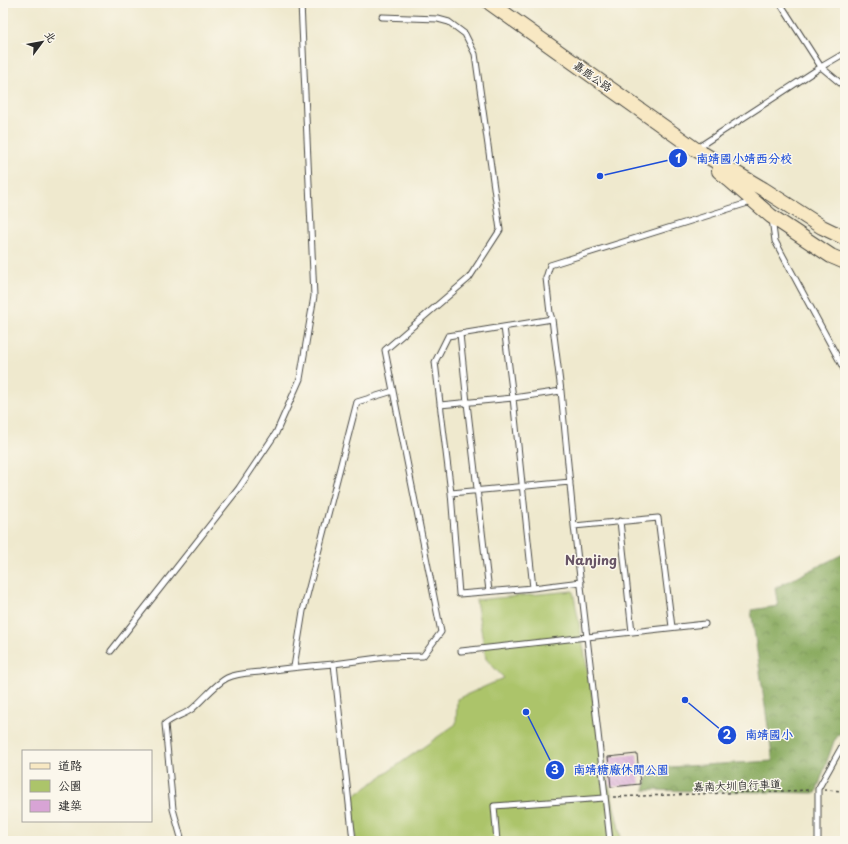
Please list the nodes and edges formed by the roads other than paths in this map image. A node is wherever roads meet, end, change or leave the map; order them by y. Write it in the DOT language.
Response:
graph roads {
  1 [pos="301,3"];
  2 [pos="490,3"];
  3 [pos="780,3"];
  4 [pos="382,17"];
  5 [pos="845,53"];
  6 [pos="822,67"];
  7 [pos="845,87"];
  8 [pos="695,149"];
  9 [pos="754,202"];
  10 [pos="771,216"];
  11 [pos="845,238"];
  12 [pos="845,262"];
  13 [pos="552,319"];
  14 [pos="504,327"];
  15 [pos="460,334"];
  16 [pos="845,372"];
  17 [pos="393,391"];
  18 [pos="561,391"];
  19 [pos="513,398"];
  20 [pos="467,403"];
  21 [pos="440,405"];
  22 [pos="570,482"];
  23 [pos="522,487"];
  24 [pos="477,491"];
  25 [pos="452,493"];
  26 [pos="620,521"];
  27 [pos="574,526"];
  28 [pos="581,582"];
  29 [pos="533,588"];
  30 [pos="489,591"];
  31 [pos="705,624"];
  32 [pos="672,627"];
  33 [pos="632,632"];
  34 [pos="587,637"];
  35 [pos="111,651"];
  36 [pos="460,651"];
  37 [pos="334,664"];
  38 [pos="294,667"];
  39 [pos="845,740"];
  40 [pos="605,798"];
  41 [pos="182,841"];
  42 [pos="353,841"];
  43 [pos="497,841"];
  44 [pos="610,841"];
  45 [pos="818,841"];
  1 -- 35 [label="lane"];
  2 -- 8 [label="main road, 嘉鹿公路"];
  3 -- 6 [label="lane"];
  4 -- 17 [label="lane"];
  5 -- 6 [label="lane"];
  6 -- 7 [label="lane"];
  6 -- 8 [label="lane"];
  8 -- 9 [label="main road, 嘉鹿公路"];
  8 -- 11 [label="main road, 嘉鹿公路"];
  9 -- 10 [label="main road, 嘉鹿公路"];
  9 -- 13 [label="lane"];
  10 -- 12 [label="main road, 嘉鹿公路"];
  10 -- 16 [label="lane"];
  13 -- 14 [label="lane"];
  13 -- 18 [label="lane"];
  14 -- 15 [label="lane"];
  14 -- 19 [label="lane"];
  15 -- 20 [label="lane"];
  15 -- 21 [label="lane"];
  17 -- 37 [label="lane"];
  17 -- 38 [label="lane"];
  18 -- 19 [label="lane"];
  18 -- 22 [label="lane"];
  19 -- 20 [label="lane"];
  19 -- 23 [label="lane"];
  20 -- 21 [label="lane"];
  20 -- 24 [label="lane"];
  21 -- 25 [label="lane"];
  22 -- 23 [label="lane"];
  22 -- 27 [label="lane"];
  23 -- 24 [label="lane"];
  23 -- 29 [label="lane"];
  24 -- 25 [label="lane"];
  24 -- 30 [label="lane"];
  25 -- 30 [label="lane"];
  26 -- 27 [label="lane"];
  26 -- 32 [label="lane"];
  26 -- 33 [label="lane"];
  27 -- 28 [label="lane"];
  28 -- 29 [label="lane"];
  28 -- 34 [label="lane"];
  29 -- 30 [label="lane"];
  31 -- 32 [label="lane"];
  32 -- 33 [label="lane"];
  33 -- 34 [label="lane"];
  34 -- 36 [label="lane"];
  34 -- 40 [label="lane"];
  37 -- 38 [label="lane"];
  37 -- 42 [label="lane"];
  38 -- 41 [label="lane"];
  39 -- 45 [label="lane"];
  40 -- 43 [label="lane"];
  40 -- 44 [label="lane"];
}
